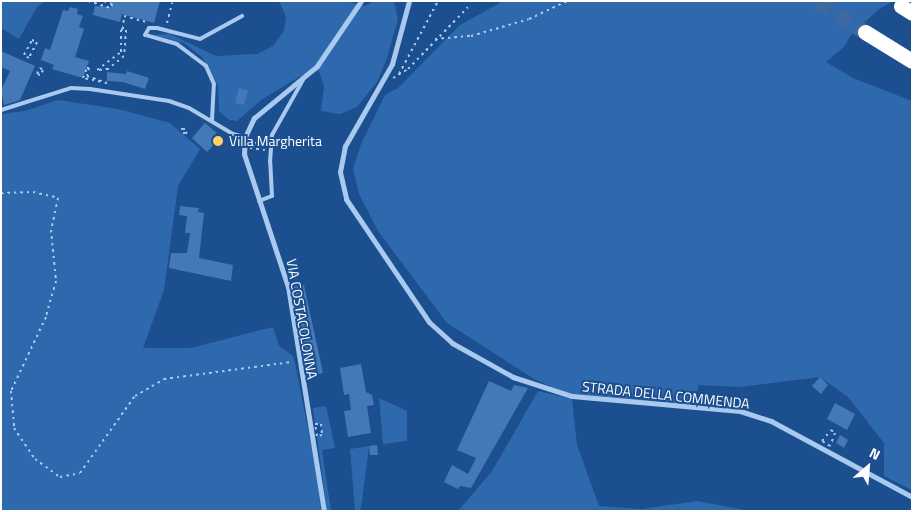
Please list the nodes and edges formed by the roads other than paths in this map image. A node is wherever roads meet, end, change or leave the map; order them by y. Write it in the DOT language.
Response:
graph roads {
  1 [pos="361,1"];
  2 [pos="409,1"];
  3 [pos="242,16"];
  4 [pos="864,32"];
  5 [pos="912,61"];
  6 [pos="303,80"];
  7 [pos="1,110"];
  8 [pos="212,120"];
  9 [pos="245,137"];
  10 [pos="259,201"];
  11 [pos="912,497"];
  12 [pos="324,511"];
  1 -- 6 [label="street"];
  2 -- 11 [label="street, STRADA DELLA COMMENDA"];
  3 -- 8 [label="lane"];
  4 -- 5 [label="highway"];
  6 -- 9 [label="street"];
  6 -- 10 [label="lane"];
  7 -- 8 [label="lane"];
  8 -- 9 [label="lane"];
  9 -- 10 [label="street, VIA COSTACOLONNA"];
  10 -- 12 [label="street, VIA COSTACOLONNA"];
}
